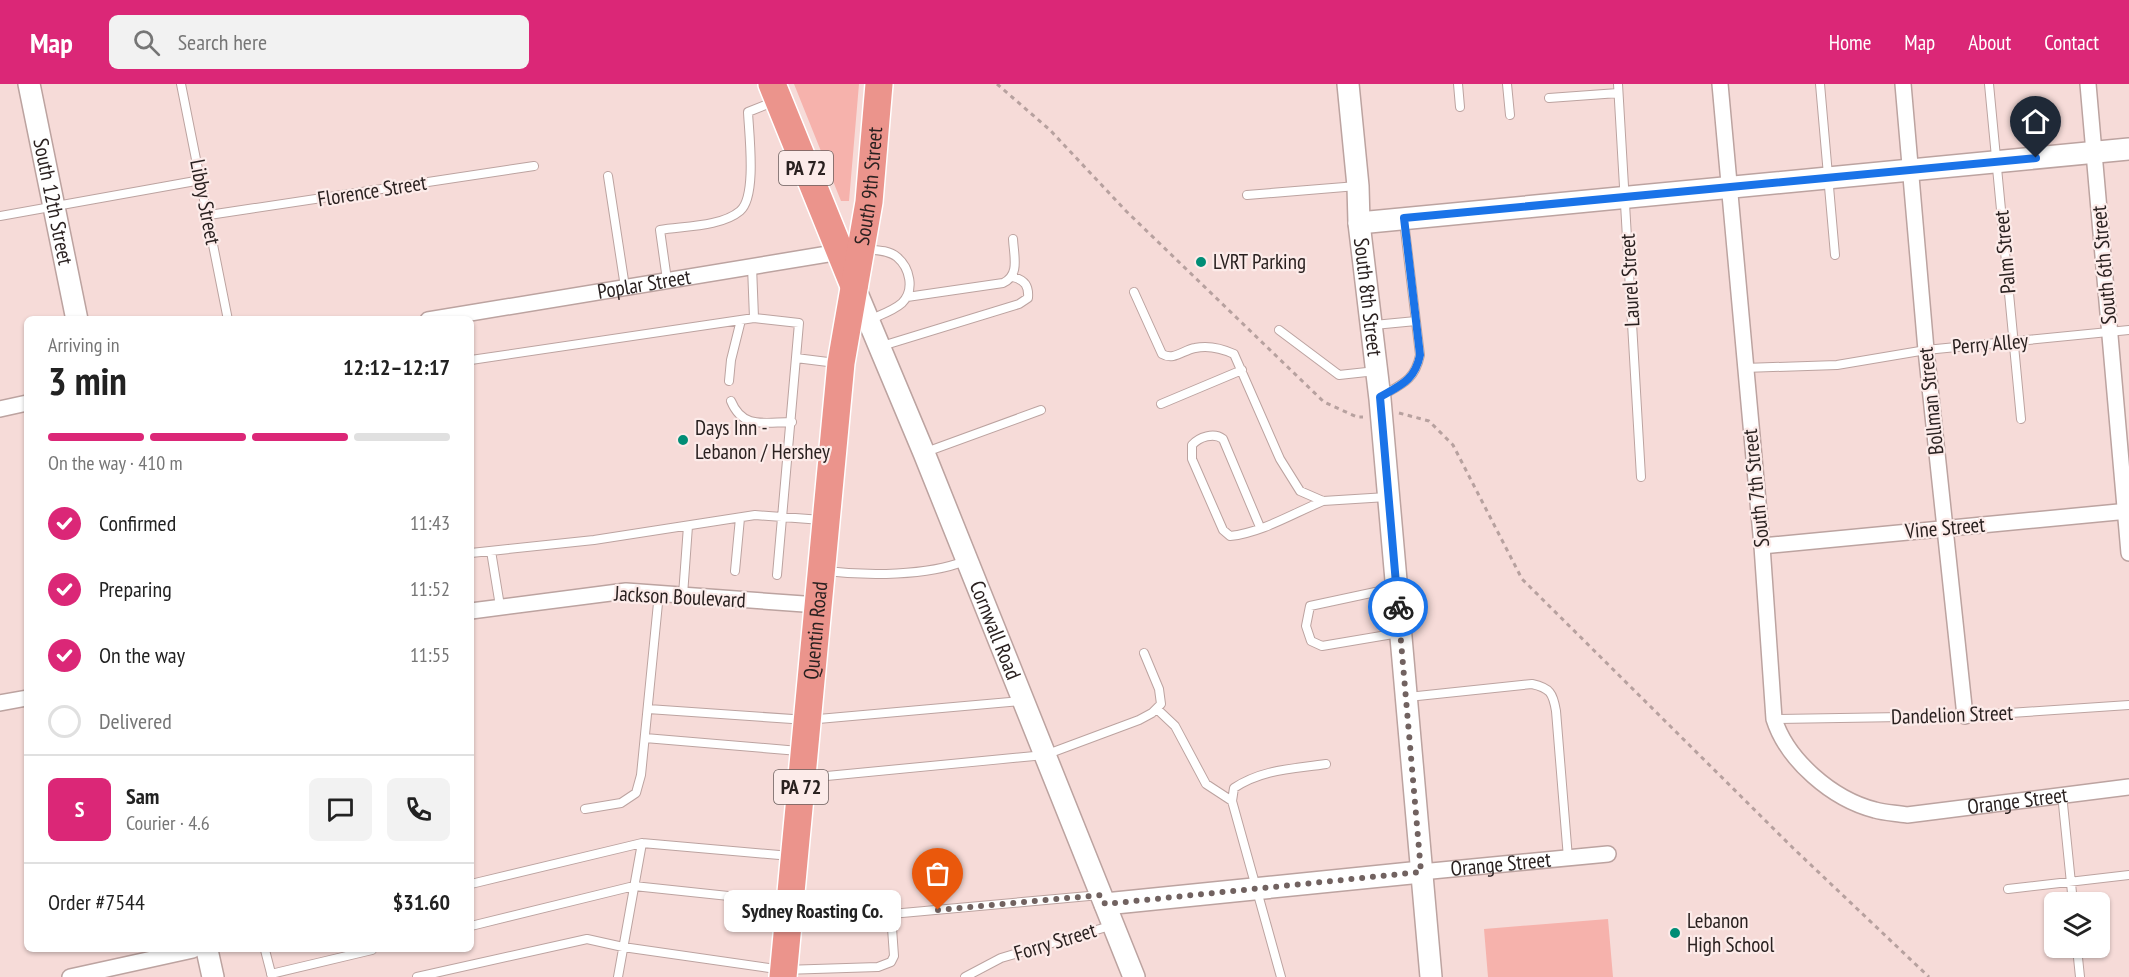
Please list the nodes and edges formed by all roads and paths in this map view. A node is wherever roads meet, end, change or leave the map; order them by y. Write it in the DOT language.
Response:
graph roads {
  1 [pos="29,84"];
  2 [pos="181,84"];
  3 [pos="879,84"];
  4 [pos="997,84"];
  5 [pos="1348,84"];
  6 [pos="1458,84"];
  7 [pos="1507,84"];
  8 [pos="1618,84"];
  9 [pos="1720,84"];
  10 [pos="1820,84"];
  11 [pos="1903,84"];
  12 [pos="1989,84"];
  13 [pos="2088,84"];
  14 [pos="775,92"];
  15 [pos="1618,93"];
  16 [pos="1549,98"];
  17 [pos="1460,107"];
  18 [pos="1510,115"];
  19 [pos="2129,149"];
  20 [pos="2095,152"];
  21 [pos="1997,162"];
  22 [pos="534,166"];
  23 [pos="1911,170"];
  24 [pos="608,176"];
  25 [pos="1827,178"];
  26 [pos="201,180"];
  27 [pos="1358,186"];
  28 [pos="1730,187"];
  29 [pos="1247,195"];
  30 [pos="1625,197"];
  31 [pos="54,206"];
  32 [pos="0,216"];
  33 [pos="209,216"];
  34 [pos="1404,218"];
  35 [pos="1359,223"];
  36 [pos="1013,239"];
  37 [pos="850,250"];
  38 [pos="1835,255"];
  39 [pos="752,266"];
  40 [pos="1013,277"];
  41 [pos="667,280"];
  42 [pos="625,287"];
  43 [pos="1134,292"];
  44 [pos="907,297"];
  45 [pos="76,316"];
  46 [pos="227,316"];
  47 [pos="460,316"];
  48 [pos="754,318"];
  49 [pos="741,320"];
  50 [pos="859,321"];
  51 [pos="1416,321"];
  52 [pos="1372,325"];
  53 [pos="1279,330"];
  54 [pos="2129,330"];
  55 [pos="2110,332"];
  56 [pos="2013,342"];
  57 [pos="881,347"];
  58 [pos="1926,350"];
  59 [pos="796,358"];
  60 [pos="474,360"];
  61 [pos="841,363"];
  62 [pos="1744,368"];
  63 [pos="1242,370"];
  64 [pos="1377,370"];
  65 [pos="729,381"];
  66 [pos="730,401"];
  67 [pos="24,404"];
  68 [pos="1161,405"];
  69 [pos="1381,406"];
  70 [pos="0,409"];
  71 [pos="1041,410"];
  72 [pos="2021,419"];
  73 [pos="792,422"];
  74 [pos="924,453"];
  75 [pos="1641,477"];
  76 [pos="1389,496"];
  77 [pos="1323,501"];
  78 [pos="2127,512"];
  79 [pos="782,517"];
  80 [pos="740,518"];
  81 [pos="826,520"];
  82 [pos="688,525"];
  83 [pos="1260,527"];
  84 [pos="1944,529"];
  85 [pos="1762,546"];
  86 [pos="491,551"];
  87 [pos="2129,553"];
  88 [pos="474,554"];
  89 [pos="967,560"];
  90 [pos="822,570"];
  91 [pos="735,571"];
  92 [pos="777,575"];
  93 [pos="1397,588"];
  94 [pos="659,594"];
  95 [pos="683,595"];
  96 [pos="818,605"];
  97 [pos="500,606"];
  98 [pos="474,610"];
  99 [pos="1401,632"];
  100 [pos="1144,653"];
  101 [pos="1406,698"];
  102 [pos="24,699"];
  103 [pos="1023,700"];
  104 [pos="0,703"];
  105 [pos="2129,705"];
  106 [pos="648,709"];
  107 [pos="1156,709"];
  108 [pos="1965,717"];
  109 [pos="1774,719"];
  110 [pos="807,720"];
  111 [pos="645,738"];
  112 [pos="804,751"];
  113 [pos="1045,755"];
  114 [pos="1326,764"];
  115 [pos="802,779"];
  116 [pos="2129,787"];
  117 [pos="2062,794"];
  118 [pos="1232,801"];
  119 [pos="585,809"];
  120 [pos="1907,815"];
  121 [pos="642,843"];
  122 [pos="1608,854"];
  123 [pos="794,856"];
  124 [pos="1568,858"];
  125 [pos="1421,872"];
  126 [pos="2129,875"];
  127 [pos="2071,882"];
  128 [pos="474,883"];
  129 [pos="634,886"];
  130 [pos="1255,889"];
  131 [pos="2008,889"];
  132 [pos="2072,892"];
  133 [pos="1103,900"];
  134 [pos="789,913"];
  135 [pos="891,914"];
  136 [pos="474,925"];
  137 [pos="1113,925"];
  138 [pos="623,947"];
  139 [pos="184,952"];
  140 [pos="207,952"];
  141 [pos="265,952"];
  142 [pos="364,952"];
  143 [pos="2078,958"];
  144 [pos="783,973"];
  145 [pos="271,975"];
  146 [pos="70,977"];
  147 [pos="213,977"];
  148 [pos="417,977"];
  149 [pos="618,977"];
  150 [pos="965,977"];
  151 [pos="1134,977"];
  152 [pos="1281,977"];
  153 [pos="1431,977"];
  154 [pos="1929,977"];
  155 [pos="2080,977"];
  1 -- 31 [label="street, South 12th Street"];
  2 -- 26 [label="lane, Libby Street"];
  3 -- 37 [label="highway, South 9th Street"];
  4 -- 69 [label="path"];
  5 -- 27 [label="street, South 8th Street"];
  6 -- 17 [label="lane"];
  7 -- 18 [label="lane"];
  8 -- 15 [label="lane, Laurel Street"];
  9 -- 28 [label="street, South 7th Street"];
  10 -- 25 [label="lane"];
  11 -- 23 [label="street, Bollman Street"];
  12 -- 21 [label="lane, Palm Street"];
  13 -- 20 [label="street, South 6th Street"];
  14 -- 37 [label="highway, PA 72"];
  14 -- 41 [label="lane"];
  15 -- 16 [label="lane"];
  15 -- 30 [label="lane, Laurel Street"];
  19 -- 20 [label="street"];
  20 -- 21 [label="street"];
  20 -- 55 [label="street, South 6th Street"];
  21 -- 23 [label="street"];
  21 -- 56 [label="lane, Palm Street"];
  22 -- 33 [label="lane, Florence Street"];
  23 -- 25 [label="street"];
  23 -- 58 [label="street, Bollman Street"];
  24 -- 42 [label="lane"];
  25 -- 28 [label="street"];
  25 -- 38 [label="lane"];
  26 -- 31 [label="lane"];
  26 -- 33 [label="lane, Libby Street"];
  27 -- 29 [label="lane"];
  27 -- 35 [label="street, South 8th Street"];
  28 -- 30 [label="street"];
  28 -- 62 [label="street, South 7th Street"];
  30 -- 34 [label="street"];
  30 -- 75 [label="lane, Laurel Street"];
  31 -- 32 [label="lane"];
  31 -- 45 [label="street, South 12th Street"];
  33 -- 46 [label="lane, Libby Street"];
  34 -- 35 [label="street"];
  34 -- 51 [label="lane"];
  35 -- 52 [label="street, South 8th Street"];
  36 -- 40 [label="lane"];
  37 -- 39 [label="street, Poplar Street"];
  37 -- 44 [label="lane"];
  37 -- 50 [label="highway, Quentin Road / PA 72"];
  39 -- 41 [label="street, Poplar Street"];
  39 -- 48 [label="lane"];
  40 -- 44 [label="lane"];
  40 -- 57 [label="lane"];
  41 -- 42 [label="street, Poplar Street"];
  42 -- 47 [label="street, Poplar Street"];
  43 -- 63 [label="lane"];
  44 -- 50 [label="lane"];
  48 -- 49 [label="lane"];
  48 -- 59 [label="lane"];
  49 -- 60 [label="lane"];
  49 -- 65 [label="lane"];
  50 -- 57 [label="street, Cornwall Road"];
  50 -- 61 [label="highway, Quentin Road / PA 72"];
  51 -- 52 [label="lane"];
  51 -- 69 [label="lane"];
  52 -- 64 [label="street, South 8th Street"];
  53 -- 64 [label="lane"];
  54 -- 55 [label="lane, Perry Alley"];
  55 -- 56 [label="lane, Perry Alley"];
  55 -- 78 [label="street, South 6th Street"];
  56 -- 58 [label="lane, Perry Alley"];
  56 -- 72 [label="lane, Palm Street"];
  57 -- 74 [label="street, Cornwall Road"];
  58 -- 62 [label="lane, Perry Alley"];
  58 -- 84 [label="street, Bollman Street"];
  59 -- 61 [label="lane"];
  59 -- 73 [label="lane"];
  61 -- 81 [label="highway, Quentin Road / PA 72"];
  62 -- 85 [label="street, South 7th Street"];
  63 -- 68 [label="lane"];
  63 -- 77 [label="lane"];
  64 -- 69 [label="street, South 8th Street"];
  66 -- 73 [label="lane"];
  67 -- 70 [label="street"];
  69 -- 76 [label="street, South 8th Street"];
  69 -- 154 [label="path"];
  71 -- 74 [label="lane"];
  73 -- 79 [label="lane"];
  74 -- 89 [label="street, Cornwall Road"];
  76 -- 77 [label="lane"];
  76 -- 93 [label="street, South 8th Street"];
  77 -- 83 [label="lane"];
  78 -- 84 [label="street, Vine Street"];
  78 -- 87 [label="street, South 6th Street"];
  79 -- 80 [label="lane"];
  79 -- 81 [label="lane"];
  79 -- 92 [label="lane"];
  80 -- 82 [label="lane"];
  80 -- 91 [label="lane"];
  81 -- 90 [label="highway, Quentin Road / PA 72"];
  82 -- 86 [label="lane"];
  82 -- 95 [label="lane"];
  83 -- 83 [label="lane"];
  84 -- 85 [label="street, Vine Street"];
  84 -- 108 [label="street, Bollman Street"];
  85 -- 109 [label="street, South 7th Street"];
  86 -- 88 [label="lane"];
  86 -- 97 [label="lane"];
  89 -- 90 [label="lane"];
  89 -- 103 [label="street, Cornwall Road"];
  90 -- 96 [label="highway, Quentin Road / PA 72"];
  93 -- 99 [label="street, South 8th Street"];
  93 -- 99 [label="lane"];
  94 -- 95 [label="street, Jackson Boulevard"];
  94 -- 97 [label="street, Jackson Boulevard"];
  94 -- 106 [label="lane"];
  95 -- 96 [label="street, Jackson Boulevard"];
  96 -- 110 [label="highway, Quentin Road / PA 72"];
  97 -- 98 [label="street, Jackson Boulevard"];
  99 -- 101 [label="street, South 8th Street"];
  100 -- 107 [label="lane"];
  101 -- 124 [label="lane"];
  101 -- 125 [label="street, South 8th Street"];
  102 -- 104 [label="street"];
  103 -- 110 [label="lane"];
  103 -- 113 [label="street, Cornwall Road"];
  105 -- 108 [label="lane, Dandelion Street"];
  106 -- 110 [label="lane"];
  106 -- 111 [label="lane"];
  107 -- 113 [label="lane"];
  107 -- 118 [label="lane"];
  108 -- 109 [label="lane, Dandelion Street"];
  109 -- 120 [label="street, South 7th Street"];
  110 -- 112 [label="highway, Quentin Road / PA 72"];
  111 -- 112 [label="lane"];
  111 -- 119 [label="lane"];
  112 -- 115 [label="highway, Quentin Road / PA 72"];
  113 -- 115 [label="lane"];
  113 -- 133 [label="street, Cornwall Road"];
  114 -- 118 [label="lane"];
  115 -- 123 [label="highway, Quentin Road / PA 72"];
  116 -- 117 [label="street, Orange Street"];
  117 -- 120 [label="street, Orange Street"];
  117 -- 127 [label="lane"];
  118 -- 130 [label="lane"];
  121 -- 123 [label="lane"];
  121 -- 128 [label="lane"];
  121 -- 129 [label="lane"];
  122 -- 124 [label="street, Orange Street"];
  123 -- 134 [label="highway, Quentin Road / PA 72"];
  124 -- 125 [label="street, Orange Street"];
  125 -- 130 [label="street, Orange Street"];
  125 -- 153 [label="street, South 8th Street"];
  126 -- 127 [label="lane"];
  127 -- 131 [label="lane"];
  127 -- 132 [label="lane"];
  129 -- 134 [label="lane"];
  129 -- 136 [label="lane"];
  129 -- 138 [label="lane"];
  130 -- 133 [label="street, Orange Street"];
  130 -- 152 [label="lane"];
  133 -- 135 [label="lane"];
  133 -- 137 [label="street, Cornwall Road"];
  134 -- 135 [label="lane"];
  134 -- 144 [label="highway, Quentin Road / PA 72"];
  135 -- 144 [label="lane"];
  137 -- 150 [label="lane, Forry Street"];
  137 -- 151 [label="street, Cornwall Road"];
  138 -- 144 [label="lane"];
  138 -- 148 [label="lane"];
  138 -- 149 [label="lane"];
  139 -- 146 [label="street"];
  140 -- 147 [label="street"];
  141 -- 145 [label="lane"];
  142 -- 145 [label="lane"];
  143 -- 155 [label="lane"];
}
